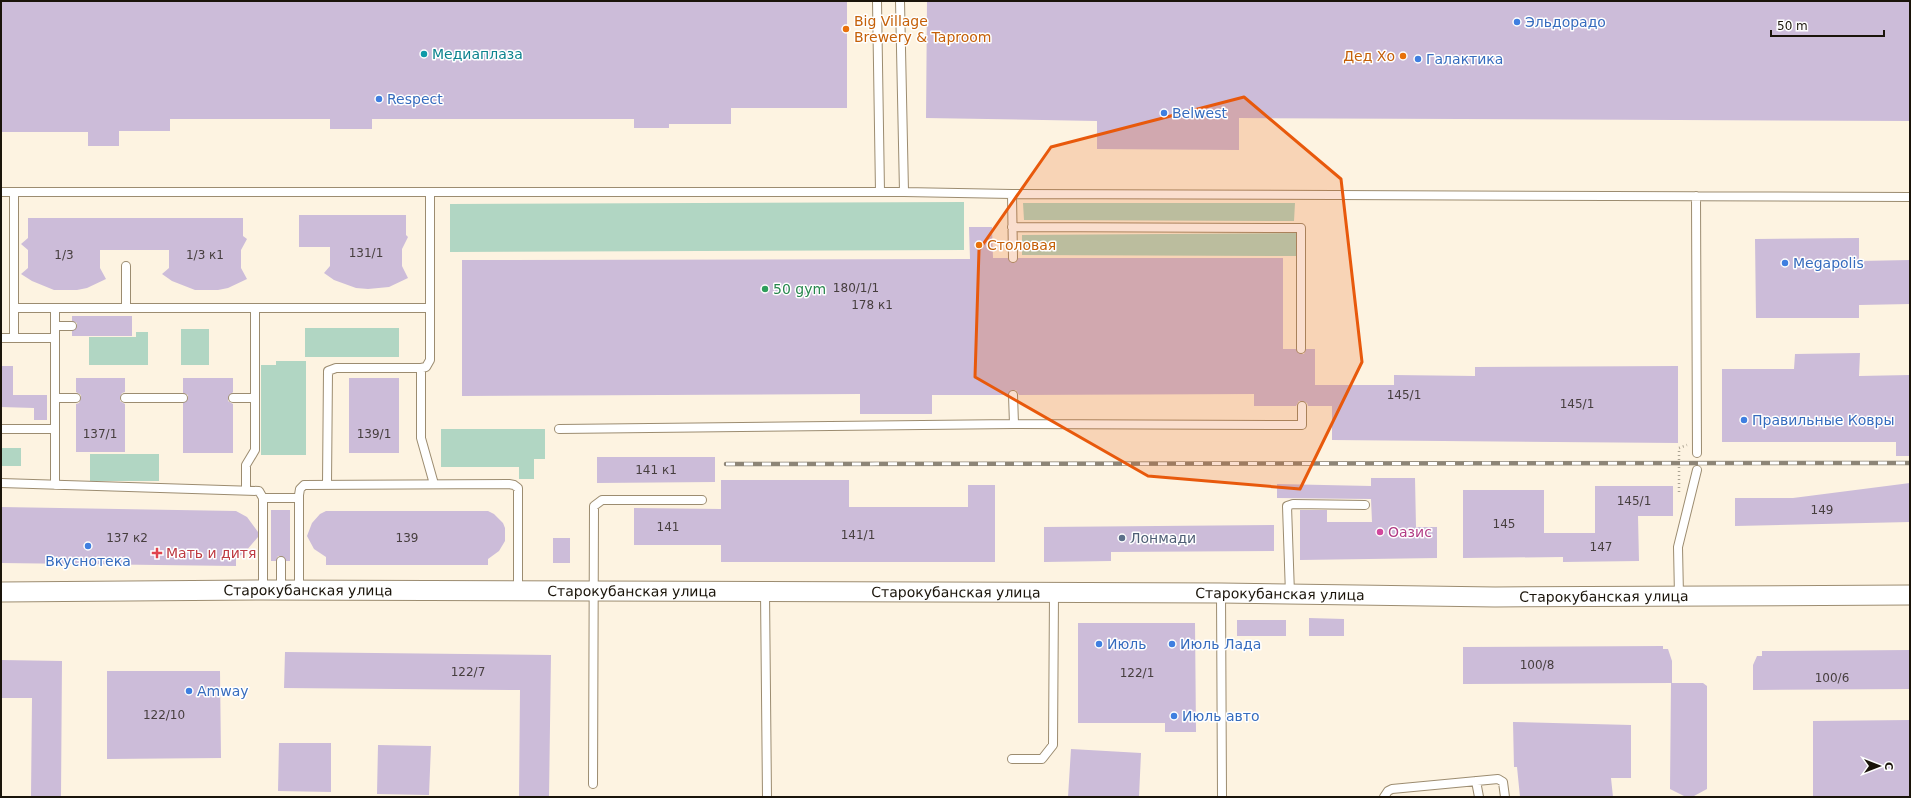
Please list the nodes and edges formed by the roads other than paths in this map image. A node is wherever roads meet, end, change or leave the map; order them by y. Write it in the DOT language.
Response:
graph roads {
  1 [pos="877,1"];
  2 [pos="900,1"];
  3 [pos="1,192"];
  4 [pos="14,192"];
  5 [pos="430,192"];
  6 [pos="880,192"];
  7 [pos="904,192"];
  8 [pos="1012,194"];
  9 [pos="1696,196"];
  10 [pos="1910,197"];
  11 [pos="1012,227"];
  12 [pos="1012,258"];
  13 [pos="126,266"];
  14 [pos="14,308"];
  15 [pos="55,308"];
  16 [pos="126,308"];
  17 [pos="255,308"];
  18 [pos="430,308"];
  19 [pos="55,326"];
  20 [pos="72,326"];
  21 [pos="1,338"];
  22 [pos="14,338"];
  23 [pos="55,338"];
  24 [pos="1301,349"];
  25 [pos="421,368"];
  26 [pos="1013,395"];
  27 [pos="55,398"];
  28 [pos="76,398"];
  29 [pos="125,398"];
  30 [pos="183,398"];
  31 [pos="233,398"];
  32 [pos="255,398"];
  33 [pos="1302,406"];
  34 [pos="1014,424"];
  35 [pos="1,429"];
  36 [pos="55,429"];
  37 [pos="559,429"];
  38 [pos="1697,453"];
  39 [pos="1697,470"];
  40 [pos="1,483"];
  41 [pos="327,484"];
  42 [pos="434,484"];
  43 [pos="55,485"];
  44 [pos="246,490"];
  45 [pos="263,498"];
  46 [pos="299,498"];
  47 [pos="702,500"];
  48 [pos="1366,505"];
  49 [pos="281,561"];
  50 [pos="272,590"];
  51 [pos="299,591"];
  52 [pos="518,591"];
  53 [pos="1,592"];
  54 [pos="593,592"];
  55 [pos="765,592"];
  56 [pos="1054,593"];
  57 [pos="1221,593"];
  58 [pos="1290,594"];
  59 [pos="1910,595"];
  60 [pos="1679,596"];
  61 [pos="1012,758"];
  62 [pos="1476,781"];
  63 [pos="593,784"];
  64 [pos="767,797"];
  65 [pos="1222,797"];
  66 [pos="1384,797"];
  67 [pos="1478,797"];
  68 [pos="1505,797"];
  1 -- 6 [label="lane"];
  2 -- 7 [label="lane"];
  3 -- 4 [label="lane"];
  4 -- 5 [label="lane"];
  4 -- 14 [label="lane"];
  5 -- 6 [label="lane"];
  5 -- 18 [label="lane"];
  6 -- 7 [label="lane"];
  7 -- 8 [label="lane"];
  8 -- 9 [label="lane"];
  8 -- 11 [label="lane"];
  9 -- 10 [label="lane"];
  9 -- 38 [label="lane"];
  11 -- 12 [label="lane"];
  11 -- 24 [label="lane"];
  13 -- 16 [label="lane"];
  14 -- 15 [label="lane"];
  14 -- 22 [label="lane"];
  15 -- 16 [label="lane"];
  15 -- 19 [label="lane"];
  16 -- 17 [label="lane"];
  17 -- 18 [label="lane"];
  17 -- 32 [label="lane"];
  18 -- 25 [label="lane"];
  19 -- 20 [label="lane"];
  19 -- 23 [label="lane"];
  21 -- 22 [label="lane"];
  22 -- 23 [label="lane"];
  23 -- 27 [label="lane"];
  25 -- 41 [label="lane"];
  25 -- 42 [label="lane"];
  26 -- 34 [label="lane"];
  27 -- 28 [label="lane"];
  27 -- 36 [label="lane"];
  29 -- 30 [label="lane"];
  31 -- 32 [label="lane"];
  32 -- 44 [label="lane"];
  33 -- 34 [label="lane"];
  34 -- 37 [label="lane"];
  35 -- 36 [label="lane"];
  36 -- 43 [label="lane"];
  39 -- 60 [label="lane"];
  40 -- 43 [label="lane"];
  41 -- 42 [label="lane"];
  41 -- 46 [label="lane"];
  42 -- 52 [label="lane"];
  43 -- 44 [label="lane"];
  44 -- 45 [label="lane"];
  45 -- 46 [label="lane"];
  45 -- 50 [label="lane"];
  46 -- 51 [label="lane"];
  47 -- 54 [label="lane"];
  48 -- 58 [label="lane"];
  49 -- 50 [label="lane"];
  50 -- 51 [label="street, Старокубанская улица"];
  50 -- 53 [label="street, Старокубанская улица"];
  51 -- 52 [label="street, Старокубанская улица"];
  52 -- 54 [label="street, Старокубанская улица"];
  54 -- 55 [label="street, Старокубанская улица"];
  54 -- 63 [label="lane"];
  55 -- 56 [label="street, Старокубанская улица"];
  55 -- 64 [label="lane"];
  56 -- 57 [label="street, Старокубанская улица"];
  56 -- 61 [label="lane"];
  57 -- 58 [label="street, Старокубанская улица"];
  57 -- 65 [label="lane"];
  58 -- 60 [label="street, Старокубанская улица"];
  59 -- 60 [label="street, Старокубанская улица"];
  62 -- 66 [label="lane"];
  62 -- 67 [label="lane"];
  62 -- 68 [label="lane"];
}
